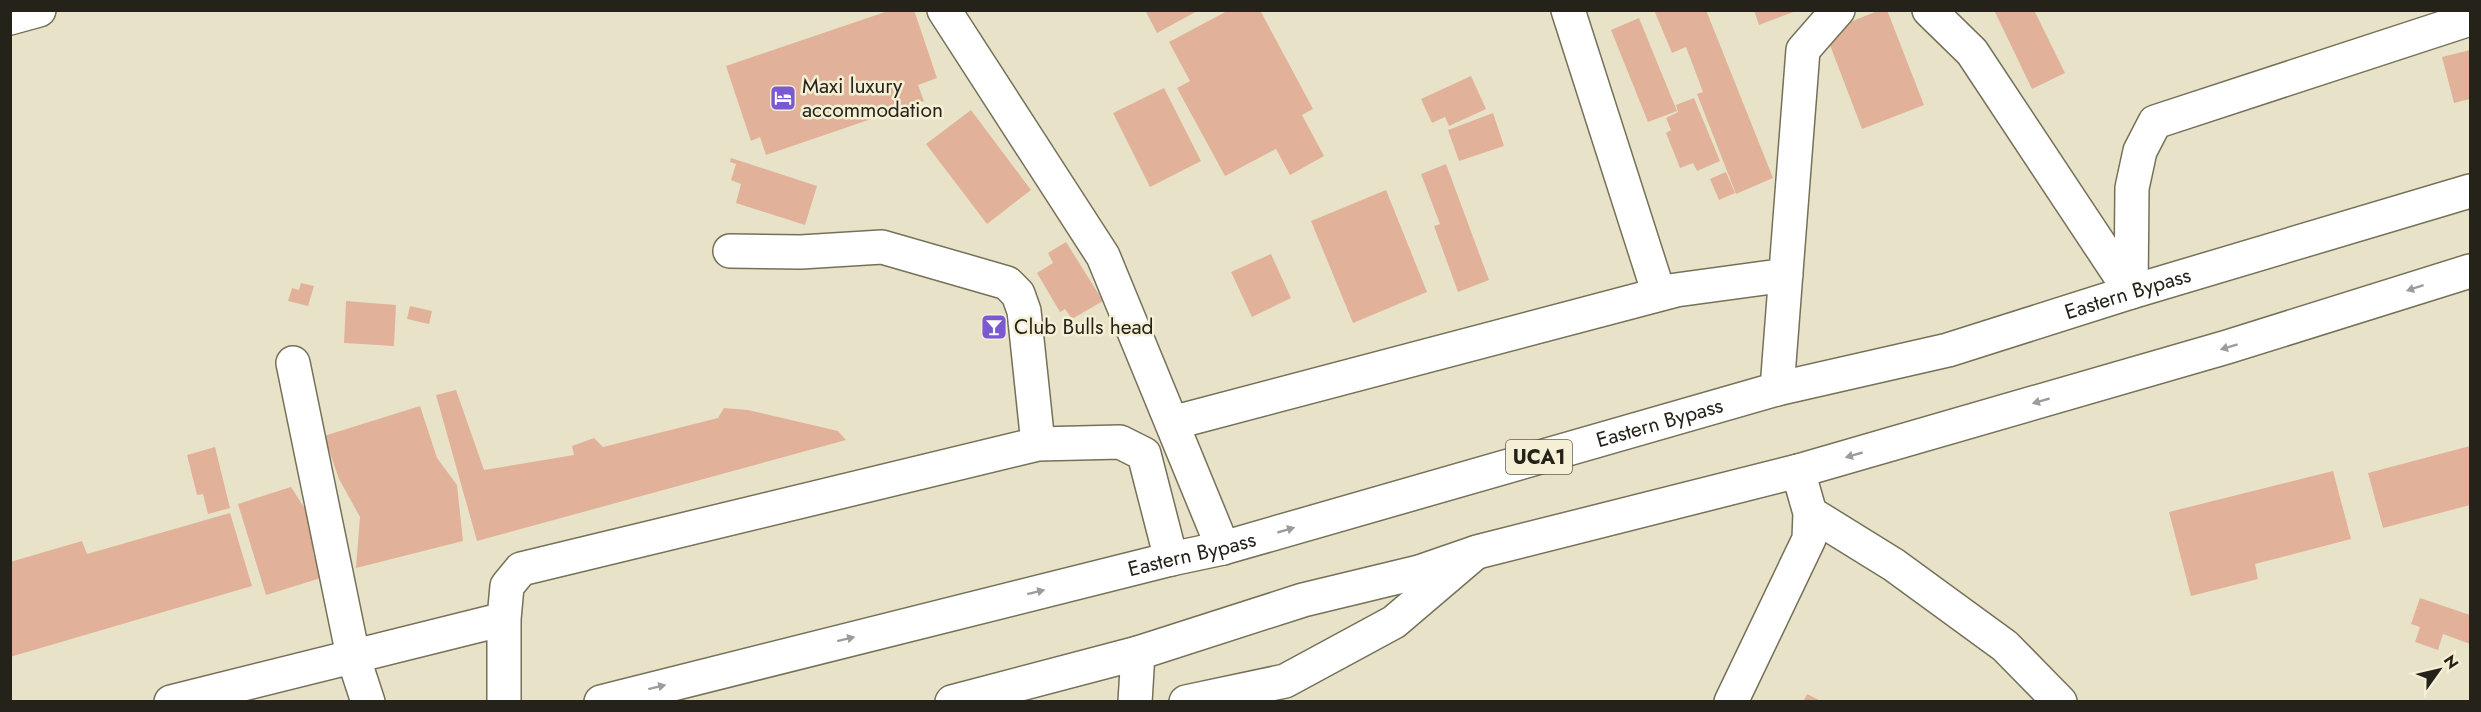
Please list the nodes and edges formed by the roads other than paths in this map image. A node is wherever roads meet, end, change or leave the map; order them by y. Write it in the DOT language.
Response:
graph roads {
  1 [pos="39,10"];
  2 [pos="944,10"];
  3 [pos="1568,10"];
  4 [pos="1838,10"];
  5 [pos="1929,10"];
  6 [pos="10,18"];
  7 [pos="2470,19"];
  8 [pos="2470,190"];
  9 [pos="730,250"];
  10 [pos="2470,270"];
  11 [pos="1786,275"];
  12 [pos="2131,292"];
  13 [pos="1659,294"];
  14 [pos="293,363"];
  15 [pos="1777,388"];
  16 [pos="1172,423"];
  17 [pos="1038,444"];
  18 [pos="1798,471"];
  19 [pos="1810,513"];
  20 [pos="1223,548"];
  21 [pos="1477,552"];
  22 [pos="1171,559"];
  23 [pos="504,619"];
  24 [pos="1138,653"];
  25 [pos="353,656"];
  26 [pos="1288,691"];
  27 [pos="171,702"];
  28 [pos="368,702"];
  29 [pos="504,702"];
  30 [pos="601,702"];
  31 [pos="952,702"];
  32 [pos="1135,702"];
  33 [pos="1186,702"];
  34 [pos="1731,702"];
  35 [pos="2060,702"];
  1 -- 6 [label="main road"];
  2 -- 16 [label="main road"];
  3 -- 13 [label="main road"];
  4 -- 11 [label="main road"];
  5 -- 12 [label="main road"];
  7 -- 12 [label="main road"];
  8 -- 12 [label="main road, Eastern Bypass / UCA1"];
  9 -- 17 [label="main road"];
  10 -- 18 [label="main road, one-way"];
  11 -- 13 [label="main road"];
  11 -- 15 [label="main road"];
  12 -- 15 [label="main road, Eastern Bypass / UCA1"];
  13 -- 16 [label="main road"];
  14 -- 25 [label="main road"];
  20 -- 15 [label="main road, Eastern Bypass / UCA1, one-way"];
  16 -- 20 [label="main road"];
  17 -- 22 [label="main road"];
  17 -- 23 [label="main road"];
  18 -- 19 [label="main road"];
  18 -- 21 [label="main road"];
  19 -- 34 [label="main road"];
  19 -- 35 [label="main road"];
  20 -- 22 [label="main road, Eastern Bypass / UCA1"];
  21 -- 24 [label="main road"];
  21 -- 26 [label="main road"];
  30 -- 22 [label="main road, Eastern Bypass / UCA1, one-way"];
  23 -- 25 [label="main road"];
  23 -- 29 [label="main road"];
  24 -- 31 [label="main road"];
  24 -- 32 [label="main road"];
  25 -- 27 [label="main road"];
  25 -- 28 [label="main road"];
  26 -- 33 [label="main road"];
}
